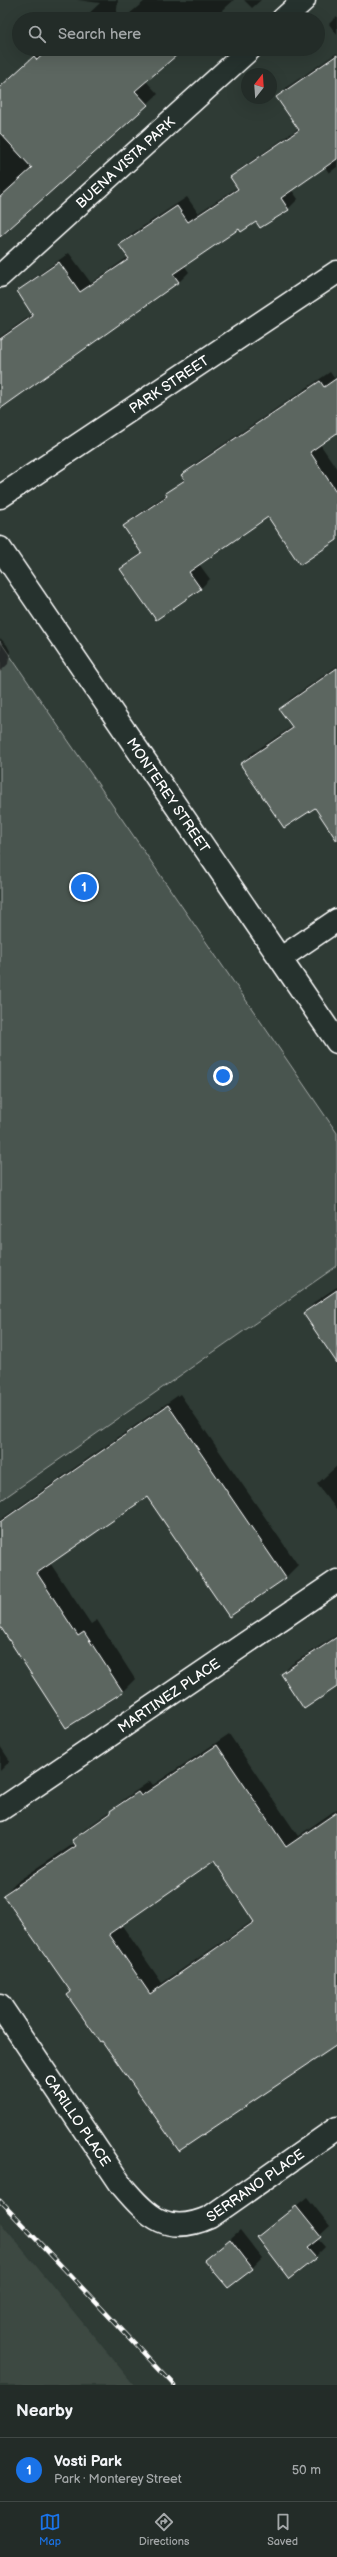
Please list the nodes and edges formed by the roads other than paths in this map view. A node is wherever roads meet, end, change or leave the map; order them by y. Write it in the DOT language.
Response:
graph roads {
  1 [pos="304,0"];
  2 [pos="291,12"];
  3 [pos="242,56"];
  4 [pos="337,272"];
  5 [pos="0,276"];
  6 [pos="0,498"];
  7 [pos="0,548"];
  8 [pos="337,920"];
  9 [pos="281,958"];
  10 [pos="337,1042"];
  11 [pos="337,1581"];
  12 [pos="0,1810"];
  13 [pos="0,2005"];
  14 [pos="337,2128"];
  15 [pos="167,2224"];
  1 -- 2 [label="street"];
  3 -- 5 [label="street, BUENA VISTA PARK"];
  4 -- 6 [label="street, PARK STREET"];
  7 -- 9 [label="street, MONTEREY STREET"];
  8 -- 9 [label="street"];
  9 -- 10 [label="street, MONTEREY STREET"];
  11 -- 12 [label="street, MARTINEZ PLACE"];
  13 -- 15 [label="street, CARILLO PLACE"];
  14 -- 15 [label="street, SERRANO PLACE"];
}
